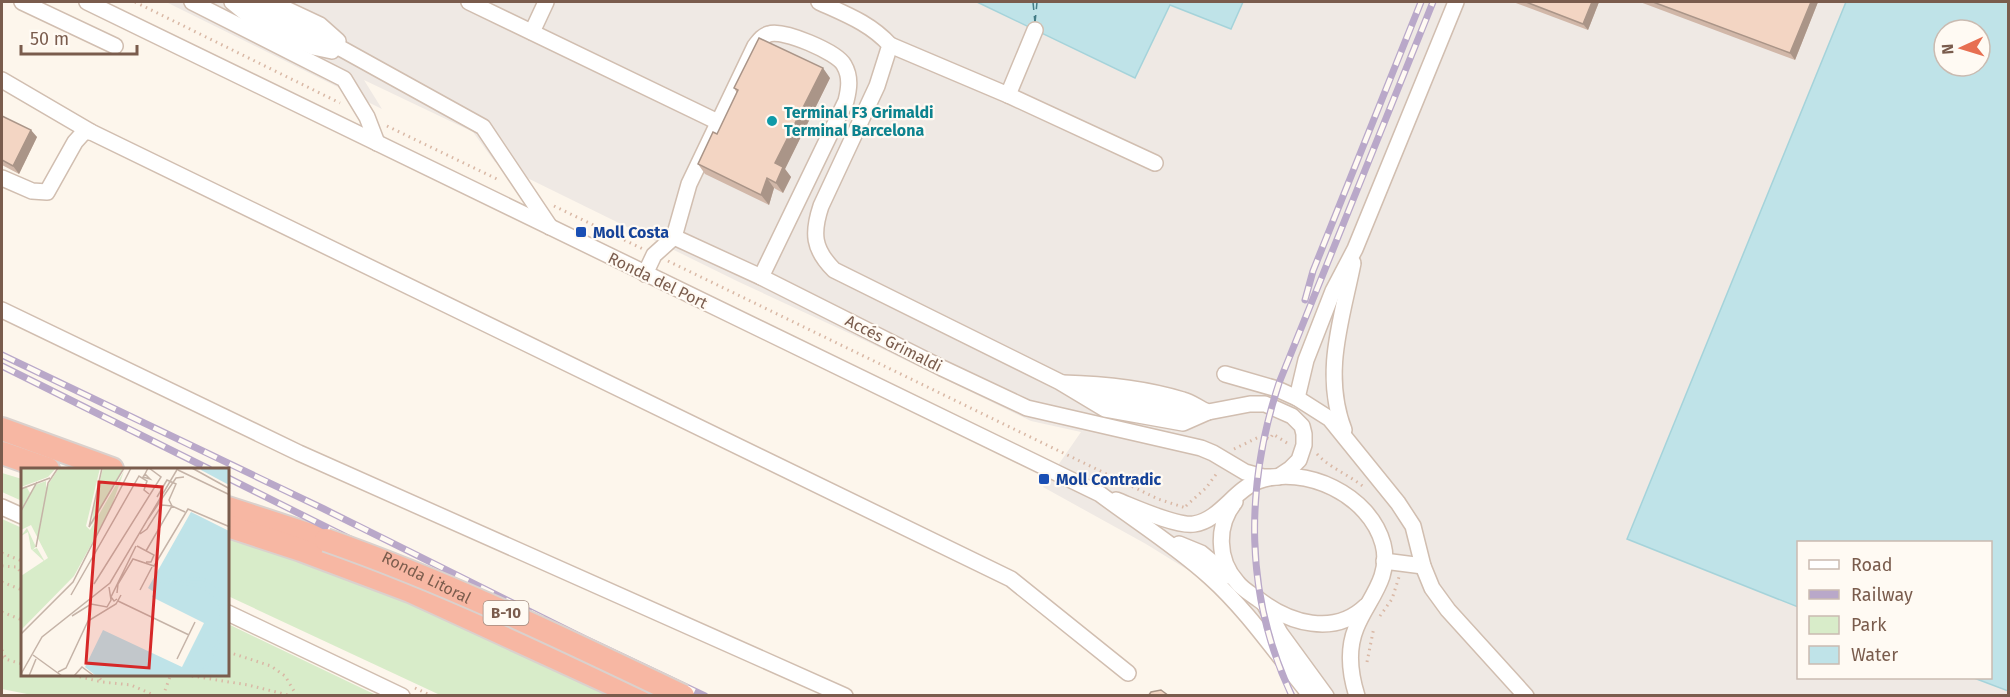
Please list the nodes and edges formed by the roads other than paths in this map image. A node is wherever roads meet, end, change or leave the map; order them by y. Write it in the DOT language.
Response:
graph roads {
  1 [pos="22,2"];
  2 [pos="87,2"];
  3 [pos="192,2"];
  4 [pos="232,2"];
  5 [pos="245,2"];
  6 [pos="271,2"];
  7 [pos="469,2"];
  8 [pos="546,2"];
  9 [pos="819,2"];
  10 [pos="1456,2"];
  11 [pos="1035,30"];
  12 [pos="532,32"];
  13 [pos="890,45"];
  14 [pos="115,46"];
  15 [pos="356,57"];
  16 [pos="2,80"];
  17 [pos="1008,95"];
  18 [pos="718,122"];
  19 [pos="91,132"];
  20 [pos="377,143"];
  21 [pos="1155,163"];
  22 [pos="2,178"];
  23 [pos="550,227"];
  24 [pos="674,237"];
  25 [pos="1355,249"];
  26 [pos="645,274"];
  27 [pos="762,277"];
  28 [pos="2,310"];
  29 [pos="1225,374"];
  30 [pos="1060,382"];
  31 [pos="1297,398"];
  32 [pos="1208,412"];
  33 [pos="2,420"];
  34 [pos="2,429"];
  35 [pos="1348,441"];
  36 [pos="65,452"];
  37 [pos="2,453"];
  38 [pos="2,460"];
  39 [pos="28,468"];
  40 [pos="45,468"];
  41 [pos="109,468"];
  42 [pos="1278,477"];
  43 [pos="1244,490"];
  44 [pos="1100,494"];
  45 [pos="2,507"];
  46 [pos="230,509"];
  47 [pos="21,516"];
  48 [pos="230,526"];
  49 [pos="1154,534"];
  50 [pos="303,541"];
  51 [pos="1384,561"];
  52 [pos="1423,566"];
  53 [pos="1238,584"];
  54 [pos="1372,599"];
  55 [pos="1265,605"];
  56 [pos="230,614"];
  57 [pos="1128,673"];
  58 [pos="402,696"];
  59 [pos="638,696"];
  60 [pos="683,696"];
  61 [pos="845,696"];
  62 [pos="1311,696"];
  63 [pos="1326,696"];
  64 [pos="1357,696"];
  65 [pos="1526,696"];
  1 -- 14 [label="street"];
  2 -- 20 [label="street, Ronda del Port"];
  3 -- 20 [label="street"];
  4 -- 15 [label="street"];
  5 -- 15 [label="street"];
  6 -- 15 [label="street"];
  7 -- 12 [label="street"];
  8 -- 12 [label="street"];
  9 -- 13 [label="street"];
  10 -- 25 [label="street"];
  11 -- 17 [label="street"];
  12 -- 18 [label="street"];
  13 -- 17 [label="street"];
  13 -- 30 [label="street"];
  15 -- 23 [label="street"];
  16 -- 19 [label="street"];
  17 -- 21 [label="street"];
  18 -- 24 [label="street"];
  18 -- 27 [label="street"];
  19 -- 22 [label="street"];
  19 -- 57 [label="street"];
  20 -- 23 [label="street, Ronda del Port"];
  23 -- 26 [label="street, Ronda del Port"];
  24 -- 26 [label="street"];
  24 -- 27 [label="street, Accés Grimaldi"];
  25 -- 31 [label="street"];
  25 -- 35 [label="street"];
  26 -- 44 [label="street, Ronda del Port"];
  27 -- 42 [label="street, Accés Grimaldi"];
  28 -- 61 [label="street"];
  29 -- 31 [label="street"];
  30 -- 32 [label="street"];
  30 -- 32 [label="street"];
  31 -- 35 [label="street"];
  32 -- 42 [label="street"];
  33 -- 36 [label="highway"];
  34 -- 36 [label="highway"];
  35 -- 52 [label="street"];
  36 -- 41 [label="highway"];
  37 -- 40 [label="highway"];
  38 -- 39 [label="highway"];
  42 -- 43 [label="street"];
  42 -- 51 [label="street"];
  43 -- 44 [label="street"];
  43 -- 53 [label="street"];
  44 -- 49 [label="street"];
  45 -- 47 [label="street"];
  46 -- 50 [label="highway, Ronda Litoral / B-10"];
  48 -- 50 [label="highway, Ronda Litoral / B-10"];
  49 -- 53 [label="street"];
  49 -- 62 [label="street"];
  50 -- 59 [label="highway, Ronda Litoral / B-10"];
  50 -- 60 [label="highway, Ronda Litoral / B-10, bridge"];
  51 -- 52 [label="street"];
  51 -- 54 [label="street"];
  52 -- 65 [label="street"];
  53 -- 55 [label="street"];
  54 -- 55 [label="street"];
  54 -- 64 [label="street"];
  55 -- 63 [label="street"];
  56 -- 58 [label="street"];
}
